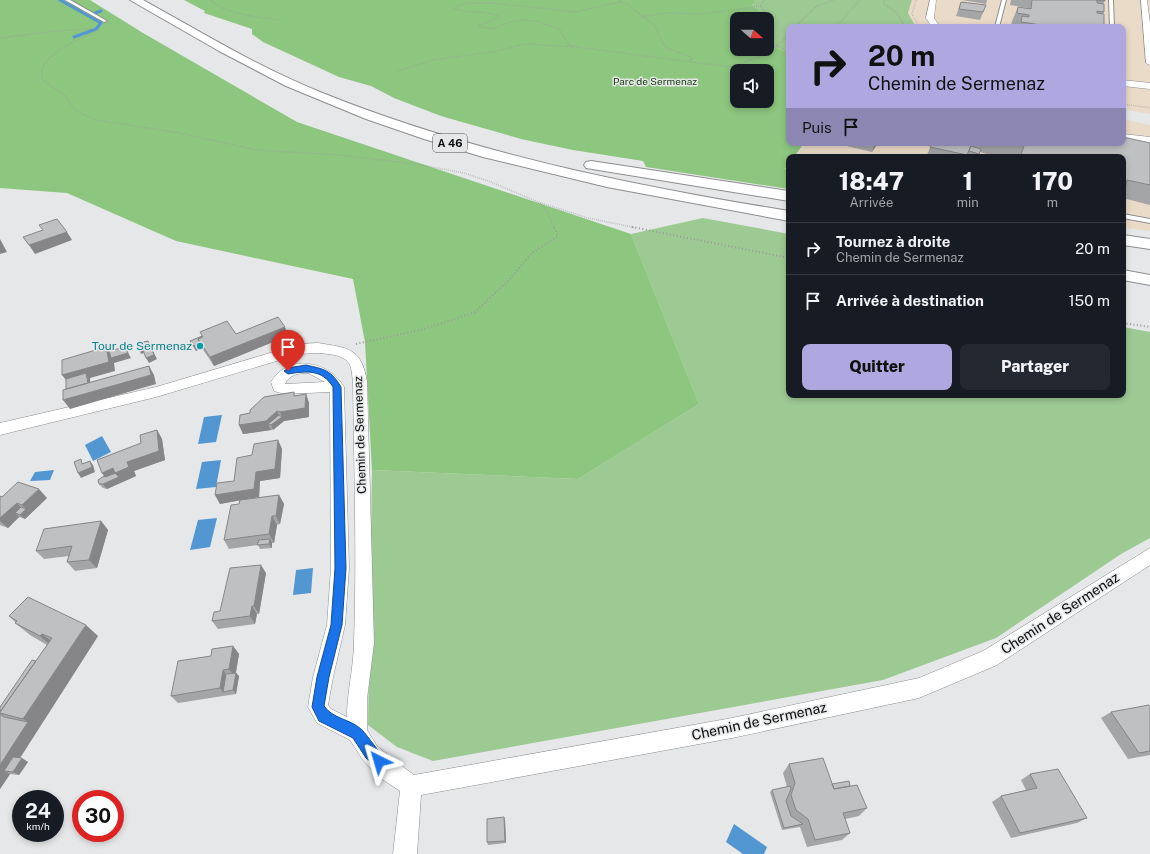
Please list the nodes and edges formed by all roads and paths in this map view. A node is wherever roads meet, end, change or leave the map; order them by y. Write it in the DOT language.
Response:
graph roads {
  1 [pos="67,0"];
  2 [pos="135,0"];
  3 [pos="210,0"];
  4 [pos="764,0"];
  5 [pos="834,0"];
  6 [pos="860,0"];
  7 [pos="884,0"];
  8 [pos="916,0"];
  9 [pos="933,0"];
  10 [pos="1004,0"];
  11 [pos="1111,0"];
  12 [pos="1144,0"];
  13 [pos="620,1"];
  14 [pos="761,6"];
  15 [pos="765,12"];
  16 [pos="642,17"];
  17 [pos="280,20"];
  18 [pos="105,21"];
  19 [pos="799,24"];
  20 [pos="838,24"];
  21 [pos="903,24"];
  22 [pos="917,24"];
  23 [pos="934,24"];
  24 [pos="998,24"];
  25 [pos="1112,24"];
  26 [pos="96,29"];
  27 [pos="0,38"];
  28 [pos="786,39"];
  29 [pos="774,44"];
  30 [pos="778,46"];
  31 [pos="577,47"];
  32 [pos="786,51"];
  33 [pos="687,62"];
  34 [pos="1150,62"];
  35 [pos="398,71"];
  36 [pos="1126,83"];
  37 [pos="1150,86"];
  38 [pos="1126,104"];
  39 [pos="1150,108"];
  40 [pos="414,117"];
  41 [pos="1126,137"];
  42 [pos="1150,140"];
  43 [pos="590,165"];
  44 [pos="786,196"];
  45 [pos="538,202"];
  46 [pos="786,202"];
  47 [pos="786,215"];
  48 [pos="1126,217"];
  49 [pos="1150,221"];
  50 [pos="1126,240"];
  51 [pos="1150,244"];
  52 [pos="1126,251"];
  53 [pos="1150,255"];
  54 [pos="786,257"];
  55 [pos="1126,265"];
  56 [pos="1150,269"];
  57 [pos="1126,276"];
  58 [pos="1150,280"];
  59 [pos="1126,323"];
  60 [pos="1150,327"];
  61 [pos="339,351"];
  62 [pos="337,387"];
  63 [pos="0,429"];
  64 [pos="1150,556"];
  65 [pos="357,733"];
  66 [pos="411,786"];
  67 [pos="405,854"];
  1 -- 18 [label="lane"];
  2 -- 47 [label="highway, A 46"];
  3 -- 17 [label="path"];
  4 -- 14 [label="path"];
  5 -- 19 [label="path"];
  6 -- 20 [label="path"];
  7 -- 21 [label="path"];
  8 -- 22 [label="path"];
  9 -- 23 [label="street"];
  10 -- 24 [label="lane"];
  11 -- 25 [label="lane"];
  12 -- 34 [label="street"];
  13 -- 16 [label="path"];
  13 -- 31 [label="path"];
  14 -- 15 [label="path"];
  14 -- 16 [label="path"];
  16 -- 33 [label="path"];
  18 -- 45 [label="path"];
  26 -- 27 [label="path"];
  28 -- 30 [label="path"];
  29 -- 30 [label="path"];
  30 -- 32 [label="path"];
  30 -- 33 [label="path"];
  31 -- 33 [label="path"];
  31 -- 35 [label="path"];
  36 -- 37 [label="street"];
  38 -- 39 [label="path"];
  40 -- 43 [label="highway, A 46"];
  41 -- 42 [label="street"];
  43 -- 44 [label="highway"];
  43 -- 46 [label="highway, A 46"];
  45 -- 54 [label="path"];
  45 -- 61 [label="path"];
  48 -- 49 [label="lane"];
  50 -- 51 [label="highway"];
  52 -- 53 [label="highway"];
  55 -- 56 [label="highway"];
  57 -- 58 [label="highway"];
  59 -- 60 [label="path"];
  61 -- 63 [label="street, Chemin de Sermenaz"];
  61 -- 65 [label="street, Chemin de Sermenaz"];
  62 -- 65 [label="street, Chemin de Sermenaz"];
  64 -- 66 [label="street, Chemin de Sermenaz"];
  65 -- 66 [label="street, Chemin de Sermenaz"];
  66 -- 67 [label="street"];
}
